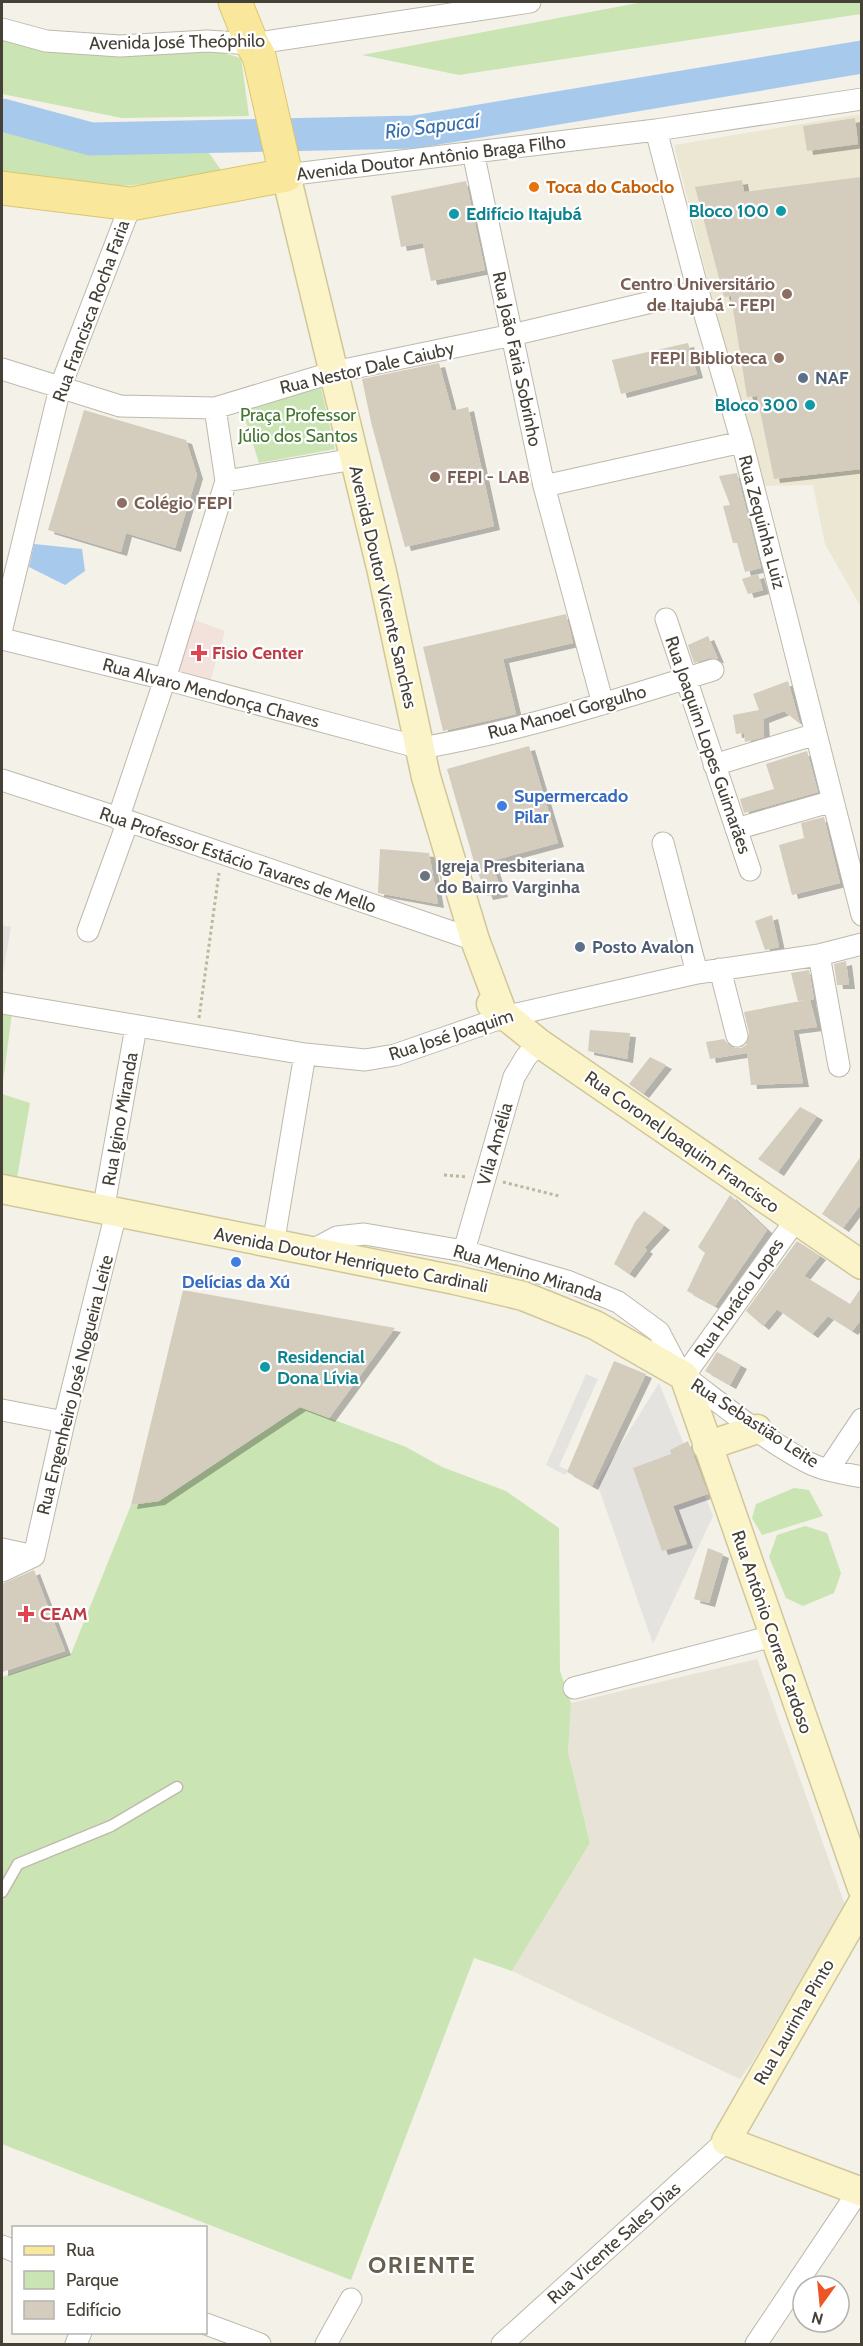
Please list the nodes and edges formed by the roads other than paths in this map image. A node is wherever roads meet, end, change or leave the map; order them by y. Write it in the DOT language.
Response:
graph roads {
  1 [pos="235,2"];
  2 [pos="254,2"];
  3 [pos="530,2"];
  4 [pos="2,29"];
  5 [pos="259,55"];
  6 [pos="861,99"];
  7 [pos="656,130"];
  8 [pos="473,152"];
  9 [pos="285,170"];
  10 [pos="2,188"];
  11 [pos="130,204"];
  12 [pos="698,291"];
  13 [pos="512,335"];
  14 [pos="2,369"];
  15 [pos="334,372"];
  16 [pos="60,388"];
  17 [pos="215,408"];
  18 [pos="742,442"];
  19 [pos="354,459"];
  20 [pos="226,481"];
  21 [pos="544,486"];
  22 [pos="666,619"];
  23 [pos="2,628"];
  24 [pos="2,639"];
  25 [pos="713,670"];
  26 [pos="165,679"];
  27 [pos="686,679"];
  28 [pos="603,704"];
  29 [pos="816,734"];
  30 [pos="421,748"];
  31 [pos="714,765"];
  32 [pos="2,780"];
  33 [pos="833,801"];
  34 [pos="123,820"];
  35 [pos="736,830"];
  36 [pos="663,843"];
  37 [pos="750,870"];
  38 [pos="861,915"];
  39 [pos="88,931"];
  40 [pos="476,940"];
  41 [pos="861,944"];
  42 [pos="819,955"];
  43 [pos="720,969"];
  44 [pos="698,973"];
  45 [pos="2,1003"];
  46 [pos="504,1017"];
  47 [pos="136,1027"];
  48 [pos="737,1036"];
  49 [pos="539,1043"];
  50 [pos="305,1054"];
  51 [pos="839,1066"];
  52 [pos="2,1189"];
  53 [pos="110,1212"];
  54 [pos="795,1221"];
  55 [pos="273,1245"];
  56 [pos="464,1251"];
  57 [pos="309,1252"];
  58 [pos="861,1265"];
  59 [pos="682,1375"];
  60 [pos="2,1410"];
  61 [pos="861,1419"];
  62 [pos="64,1422"];
  63 [pos="757,1429"];
  64 [pos="707,1446"];
  65 [pos="828,1470"];
  66 [pos="861,1477"];
  67 [pos="2,1549"];
  68 [pos="34,1556"];
  69 [pos="2,1571"];
  70 [pos="773,1636"];
  71 [pos="574,1688"];
  72 [pos="177,1787"];
  73 [pos="861,1888"];
  74 [pos="2,1892"];
  75 [pos="861,1904"];
  76 [pos="726,2141"];
  77 [pos="860,2190"];
  78 [pos="351,2299"];
  79 [pos="207,2324"];
  80 [pos="260,2344"];
  81 [pos="326,2344"];
  82 [pos="502,2344"];
  83 [pos="756,2344"];
  1 -- 5 [label="main road, Avenida Doutor Vicente Sanches"];
  2 -- 5 [label="main road, Avenida Doutor Vicente Sanches"];
  3 -- 5 [label="street, Avenida José Theóphilo"];
  4 -- 5 [label="street, Avenida José Theóphilo"];
  5 -- 9 [label="main road, Avenida Doutor Vicente Sanches"];
  6 -- 7 [label="street, Avenida Doutor Antônio Braga Filho"];
  7 -- 8 [label="street, Avenida Doutor Antônio Braga Filho"];
  7 -- 12 [label="street, Rua Zequinha Luiz"];
  8 -- 9 [label="street, Avenida Doutor Antônio Braga Filho"];
  8 -- 13 [label="street, Rua João Faria Sobrinho"];
  9 -- 11 [label="main road, Avenida Doutor Antônio Braga Filho"];
  9 -- 15 [label="main road, Avenida Doutor Vicente Sanches"];
  10 -- 11 [label="main road, Avenida Doutor Antônio Braga Filho"];
  11 -- 16 [label="street, Rua Francisca Rocha Faria"];
  12 -- 13 [label="street, Rua Nestor Dale Caiuby"];
  12 -- 18 [label="street, Rua Zequinha Luiz"];
  13 -- 15 [label="street, Rua Nestor Dale Caiuby"];
  13 -- 21 [label="street, Rua João Faria Sobrinho"];
  14 -- 16 [label="street, Rua Nestor Dale Caiuby"];
  15 -- 17 [label="street, Rua Nestor Dale Caiuby"];
  15 -- 19 [label="main road, Avenida Doutor Vicente Sanches"];
  16 -- 17 [label="street, Rua Nestor Dale Caiuby"];
  16 -- 23 [label="street, Rua Francisca Rocha Faria"];
  17 -- 20 [label="street"];
  18 -- 21 [label="street"];
  18 -- 29 [label="street, Rua Zequinha Luiz"];
  19 -- 20 [label="street"];
  19 -- 30 [label="main road, Avenida Doutor Vicente Sanches"];
  20 -- 26 [label="street"];
  21 -- 28 [label="street, Rua João Faria Sobrinho"];
  22 -- 27 [label="street, Rua Joaquim Lopes Guimarães"];
  24 -- 26 [label="street, Rua Alvaro Mendonça Chaves"];
  25 -- 27 [label="street, Rua Manoel Gorgulho"];
  26 -- 30 [label="street, Rua Alvaro Mendonça Chaves"];
  26 -- 34 [label="street"];
  27 -- 28 [label="street, Rua Manoel Gorgulho"];
  27 -- 31 [label="street, Rua Joaquim Lopes Guimarães"];
  28 -- 30 [label="street, Rua Manoel Gorgulho"];
  29 -- 31 [label="street"];
  29 -- 33 [label="street, Rua Zequinha Luiz"];
  30 -- 40 [label="main road, Avenida Doutor Vicente Sanches"];
  31 -- 35 [label="street, Rua Joaquim Lopes Guimarães"];
  32 -- 34 [label="street, Rua Professor Estácio Tavares de Mello"];
  33 -- 35 [label="street"];
  33 -- 38 [label="street, Rua Zequinha Luiz"];
  34 -- 39 [label="street"];
  34 -- 40 [label="street, Rua Professor Estácio Tavares de Mello"];
  35 -- 37 [label="street, Rua Joaquim Lopes Guimarães"];
  36 -- 44 [label="street"];
  40 -- 46 [label="main road, Avenida Doutor Vicente Sanches"];
  41 -- 42 [label="street, Rua José Joaquim"];
  42 -- 43 [label="street, Rua José Joaquim"];
  42 -- 51 [label="street"];
  43 -- 44 [label="street, Rua José Joaquim"];
  43 -- 48 [label="street"];
  44 -- 46 [label="street, Rua José Joaquim"];
  45 -- 47 [label="street, Rua José Joaquim"];
  46 -- 49 [label="main road, Rua Coronel Joaquim Francisco"];
  46 -- 50 [label="street, Rua José Joaquim"];
  47 -- 50 [label="street, Rua José Joaquim"];
  47 -- 53 [label="street, Rua Igino Miranda"];
  49 -- 54 [label="main road, Rua Coronel Joaquim Francisco"];
  49 -- 56 [label="street, Vila Amélia"];
  50 -- 55 [label="street"];
  52 -- 53 [label="main road, Avenida Doutor Henriqueto Cardinali"];
  53 -- 55 [label="main road, Avenida Doutor Henriqueto Cardinali"];
  53 -- 62 [label="street, Rua Engenheiro José Nogueira Leite"];
  54 -- 58 [label="main road, Rua Coronel Joaquim Francisco"];
  54 -- 59 [label="street, Rua Horácio Lopes"];
  55 -- 57 [label="main road, Avenida Doutor Henriqueto Cardinali"];
  56 -- 57 [label="street, Rua Menino Miranda"];
  56 -- 59 [label="street, Rua Menino Miranda"];
  57 -- 59 [label="main road, Avenida Doutor Henriqueto Cardinali"];
  59 -- 63 [label="street, Rua Sebastião Leite"];
  59 -- 64 [label="main road, Rua Antônio Correa Cardoso"];
  60 -- 62 [label="street"];
  61 -- 65 [label="street"];
  62 -- 68 [label="street, Rua Engenheiro José Nogueira Leite"];
  63 -- 64 [label="main road"];
  63 -- 65 [label="street, Rua Sebastião Leite"];
  64 -- 70 [label="main road, Rua Antônio Correa Cardoso"];
  65 -- 66 [label="street, Rua Sebastião Leite"];
  67 -- 68 [label="street"];
  68 -- 69 [label="street"];
  70 -- 71 [label="street"];
  70 -- 73 [label="main road, Rua Antônio Correa Cardoso"];
  72 -- 74 [label="lane"];
  75 -- 76 [label="main road, Rua Laurinha Pinto"];
  76 -- 77 [label="main road"];
  76 -- 82 [label="street, Rua Vicente Sales Dias"];
  77 -- 83 [label="street"];
  78 -- 81 [label="street"];
  79 -- 80 [label="street"];
}
